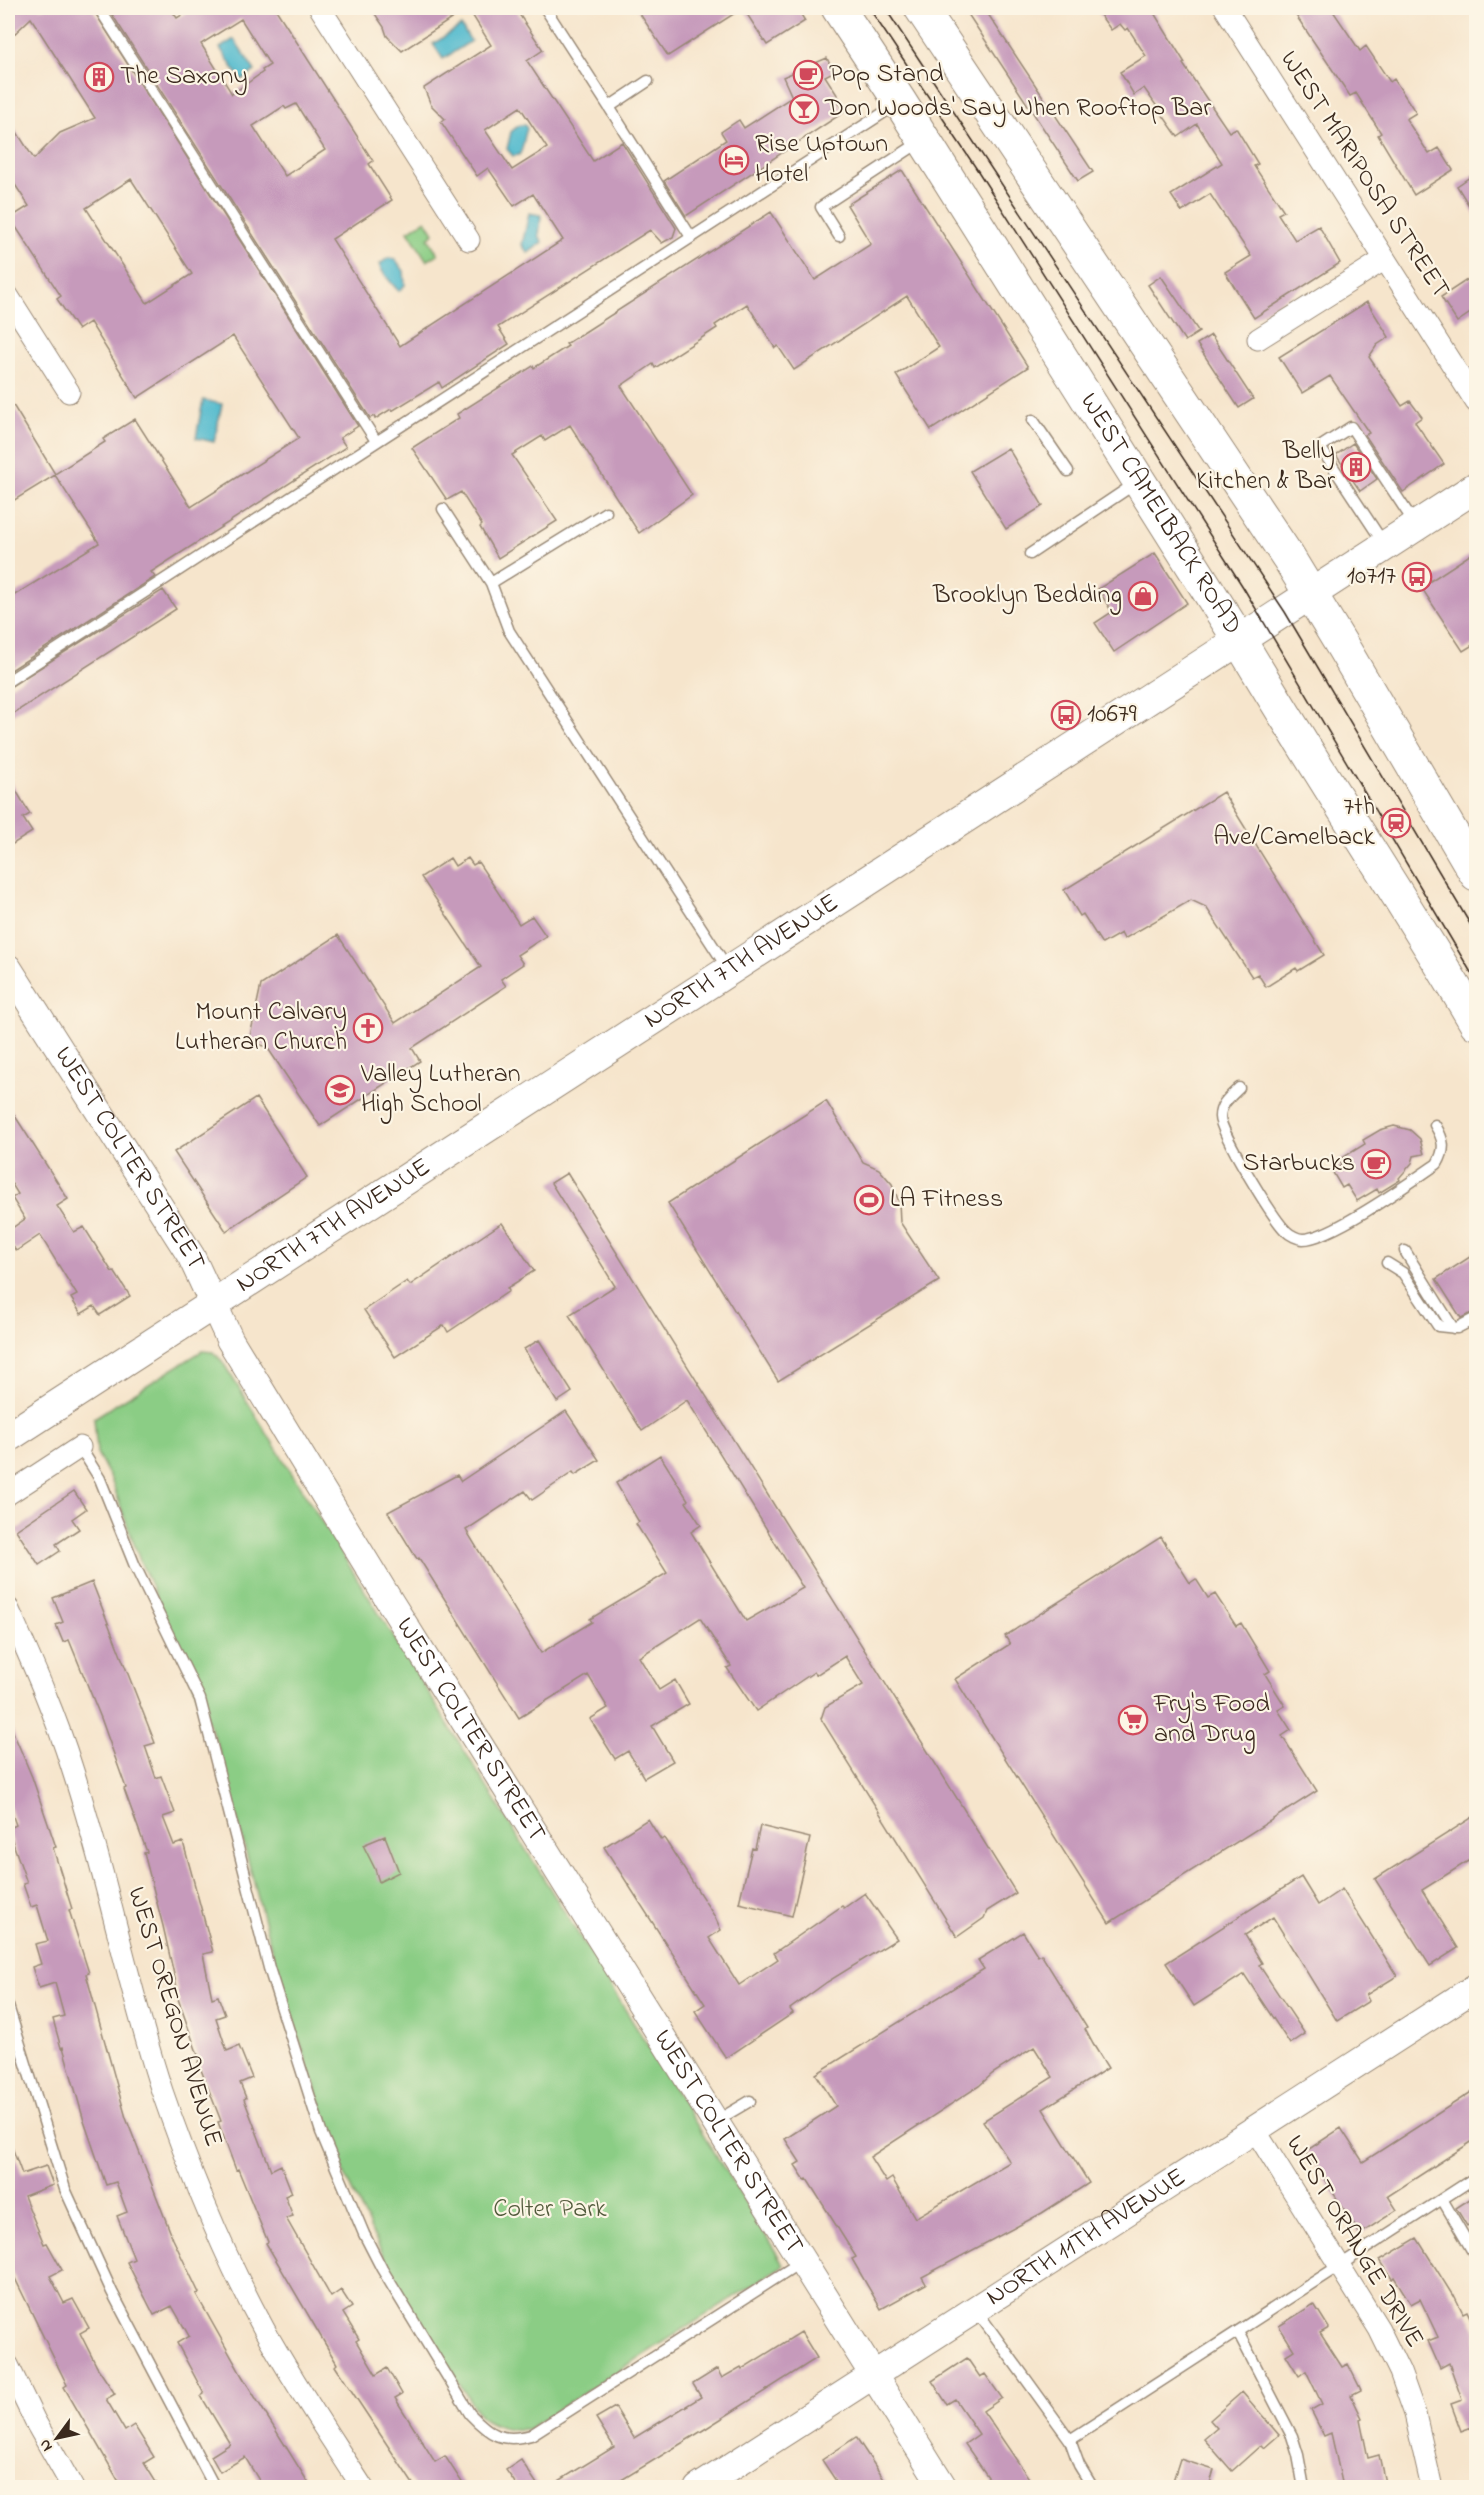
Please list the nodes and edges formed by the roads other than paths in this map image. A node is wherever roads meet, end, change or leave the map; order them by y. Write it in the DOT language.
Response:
graph roads {
  1 [pos="99,8"];
  2 [pos="321,8"];
  3 [pos="545,8"];
  4 [pos="838,8"];
  5 [pos="921,8"];
  6 [pos="1225,8"];
  7 [pos="648,81"];
  8 [pos="900,102"];
  9 [pos="609,107"];
  10 [pos="923,140"];
  11 [pos="839,236"];
  12 [pos="691,237"];
  13 [pos="469,240"];
  14 [pos="1385,259"];
  15 [pos="8,296"];
  16 [pos="1258,339"];
  17 [pos="69,392"];
  18 [pos="1476,402"];
  19 [pos="1034,420"];
  20 [pos="376,441"];
  21 [pos="1068,471"];
  22 [pos="1139,481"];
  23 [pos="1476,487"];
  24 [pos="442,509"];
  25 [pos="606,512"];
  26 [pos="1417,526"];
  27 [pos="1385,547"];
  28 [pos="1030,554"];
  29 [pos="491,583"];
  30 [pos="1311,594"];
  31 [pos="1240,641"];
  32 [pos="8,681"];
  33 [pos="1476,874"];
  34 [pos="8,968"];
  35 [pos="730,972"];
  36 [pos="1476,1023"];
  37 [pos="1239,1088"];
  38 [pos="1435,1125"];
  39 [pos="1405,1251"];
  40 [pos="1387,1263"];
  41 [pos="214,1304"];
  42 [pos="1476,1318"];
  43 [pos="1453,1328"];
  44 [pos="8,1437"];
  45 [pos="80,1447"];
  46 [pos="8,1494"];
  47 [pos="8,1608"];
  48 [pos="1476,1987"];
  49 [pos="8,2006"];
  50 [pos="750,2101"];
  51 [pos="716,2121"];
  52 [pos="1255,2130"];
  53 [pos="1476,2177"];
  54 [pos="1442,2199"];
  55 [pos="1476,2257"];
  56 [pos="803,2260"];
  57 [pos="1338,2265"];
  58 [pos="976,2310"];
  59 [pos="1238,2332"];
  60 [pos="8,2365"];
  61 [pos="873,2374"];
  62 [pos="1070,2440"];
  63 [pos="73,2487"];
  64 [pos="214,2487"];
  65 [pos="363,2487"];
  66 [pos="698,2487"];
  67 [pos="944,2487"];
  68 [pos="1093,2487"];
  69 [pos="1304,2487"];
  70 [pos="1432,2487"];
  1 -- 20 [label="lane"];
  2 -- 13 [label="street"];
  3 -- 9 [label="lane"];
  4 -- 8 [label="main road, WEST CAMELBACK ROAD"];
  5 -- 30 [label="main road"];
  6 -- 14 [label="street, WEST MARIPOSA STREET"];
  7 -- 9 [label="lane"];
  8 -- 10 [label="main road, WEST CAMELBACK ROAD"];
  8 -- 12 [label="lane"];
  9 -- 12 [label="lane"];
  10 -- 11 [label="lane"];
  10 -- 22 [label="main road, WEST CAMELBACK ROAD"];
  12 -- 20 [label="lane"];
  14 -- 16 [label="street"];
  14 -- 18 [label="street, WEST MARIPOSA STREET"];
  15 -- 17 [label="street"];
  19 -- 21 [label="lane"];
  20 -- 32 [label="lane"];
  22 -- 28 [label="lane"];
  22 -- 31 [label="main road, WEST CAMELBACK ROAD"];
  23 -- 26 [label="main road, NORTH 7TH AVENUE"];
  24 -- 29 [label="lane"];
  25 -- 29 [label="lane"];
  26 -- 27 [label="main road, NORTH 7TH AVENUE"];
  26 -- 27 [label="lane"];
  27 -- 30 [label="main road, NORTH 7TH AVENUE"];
  29 -- 35 [label="lane"];
  30 -- 31 [label="main road, NORTH 7TH AVENUE"];
  30 -- 33 [label="main road"];
  31 -- 35 [label="main road, NORTH 7TH AVENUE"];
  31 -- 36 [label="main road, WEST CAMELBACK ROAD"];
  34 -- 41 [label="street, WEST COLTER STREET"];
  35 -- 41 [label="main road, NORTH 7TH AVENUE"];
  37 -- 38 [label="lane"];
  39 -- 43 [label="lane"];
  40 -- 43 [label="lane"];
  41 -- 44 [label="main road, NORTH 7TH AVENUE"];
  41 -- 51 [label="street, WEST COLTER STREET"];
  42 -- 43 [label="lane"];
  45 -- 46 [label="street"];
  45 -- 56 [label="lane"];
  47 -- 65 [label="street, WEST OREGON AVENUE"];
  48 -- 52 [label="street, NORTH 11TH AVENUE"];
  49 -- 64 [label="lane"];
  50 -- 51 [label="lane"];
  51 -- 56 [label="street, WEST COLTER STREET"];
  52 -- 57 [label="street, WEST ORANGE DRIVE"];
  52 -- 58 [label="street, NORTH 11TH AVENUE"];
  53 -- 54 [label="lane"];
  54 -- 55 [label="lane"];
  54 -- 57 [label="lane"];
  56 -- 61 [label="street, WEST COLTER STREET"];
  57 -- 59 [label="lane"];
  57 -- 70 [label="street, WEST ORANGE DRIVE"];
  58 -- 61 [label="street, NORTH 11TH AVENUE"];
  58 -- 62 [label="lane"];
  59 -- 62 [label="lane"];
  59 -- 69 [label="lane"];
  60 -- 63 [label="street"];
  61 -- 66 [label="street, NORTH 11TH AVENUE"];
  61 -- 67 [label="street, WEST COLTER STREET"];
  62 -- 68 [label="lane"];
}
